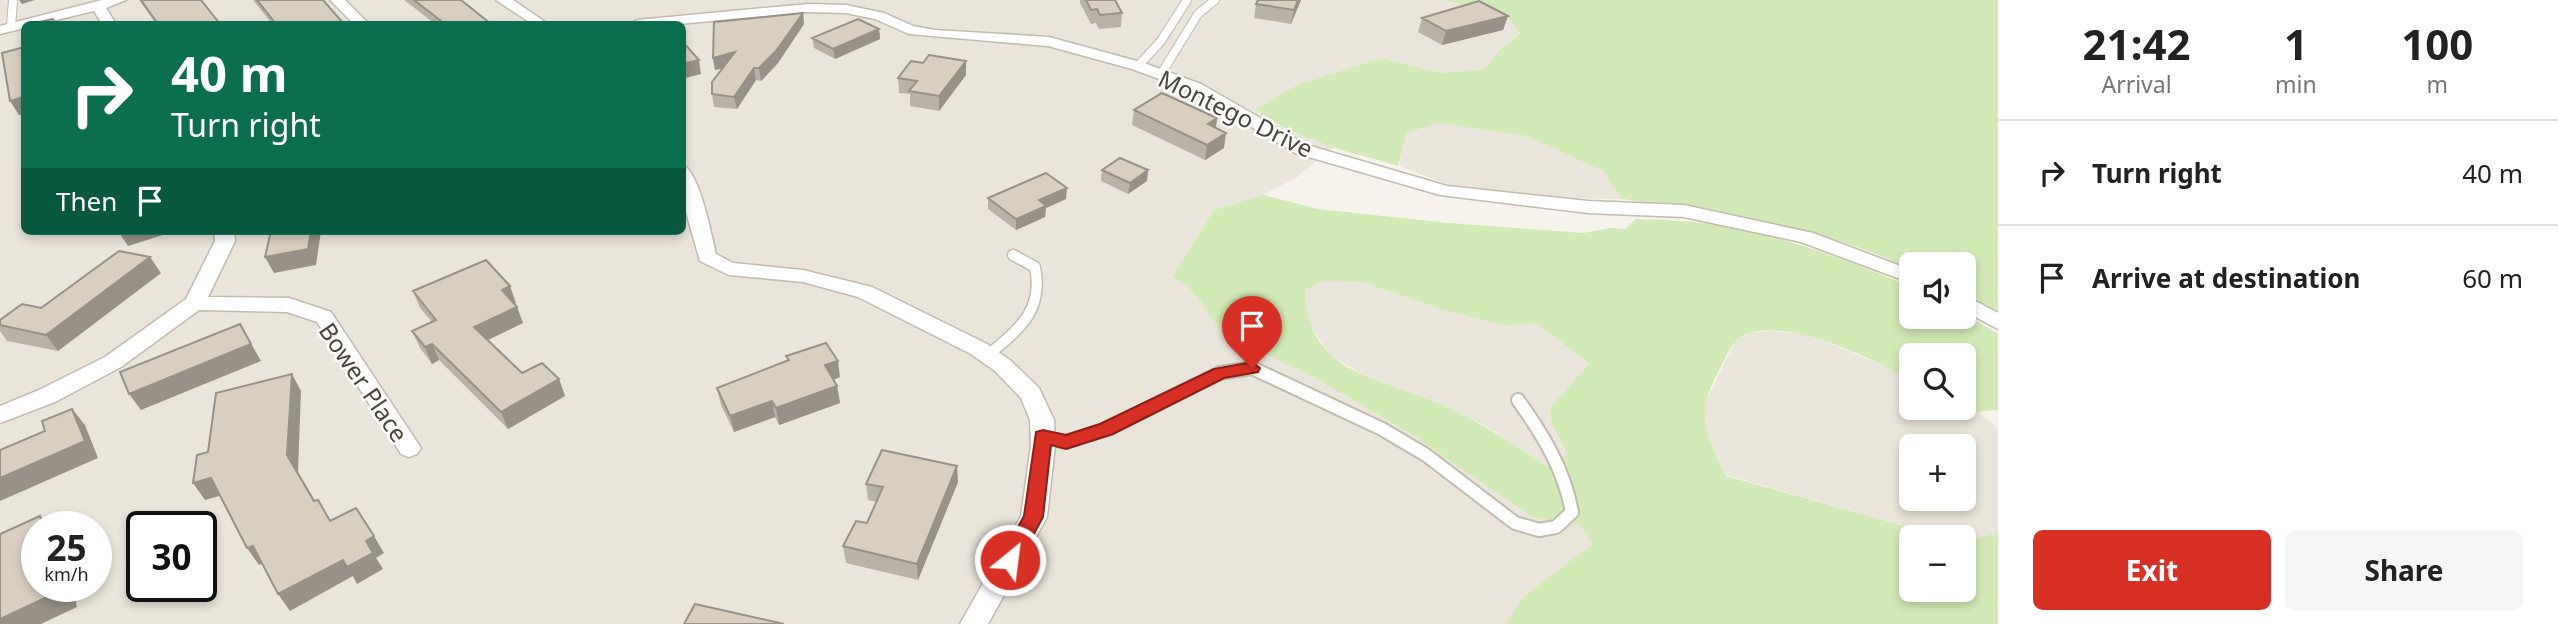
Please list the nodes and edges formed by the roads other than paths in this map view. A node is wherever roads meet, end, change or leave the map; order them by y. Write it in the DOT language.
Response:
graph roads {
  1 [pos="13,0"];
  2 [pos="119,0"];
  3 [pos="337,0"];
  4 [pos="503,0"];
  5 [pos="1187,0"];
  6 [pos="1215,0"];
  7 [pos="98,6"];
  8 [pos="709,9"];
  9 [pos="37,21"];
  10 [pos="107,21"];
  11 [pos="359,21"];
  12 [pos="536,21"];
  13 [pos="651,21"];
  14 [pos="5,29"];
  15 [pos="1138,66"];
  16 [pos="1161,74"];
  17 [pos="686,181"];
  18 [pos="225,235"];
  19 [pos="1013,255"];
  20 [pos="1899,272"];
  21 [pos="194,303"];
  22 [pos="1976,309"];
  23 [pos="1998,322"];
  24 [pos="988,355"];
  25 [pos="1518,400"];
  26 [pos="0,415"];
  27 [pos="1043,437"];
  28 [pos="409,448"];
  29 [pos="974,624"];
  1 -- 14 [label="lane"];
  2 -- 7 [label="street"];
  3 -- 11 [label="street"];
  4 -- 12 [label="street"];
  5 -- 15 [label="lane"];
  6 -- 16 [label="lane"];
  7 -- 9 [label="street"];
  7 -- 10 [label="street"];
  8 -- 13 [label="street, Montego Drive"];
  8 -- 15 [label="street, Montego Drive"];
  15 -- 16 [label="street, Montego Drive"];
  16 -- 20 [label="street, Montego Drive"];
  17 -- 24 [label="street"];
  18 -- 21 [label="street"];
  19 -- 24 [label="lane"];
  21 -- 26 [label="street"];
  21 -- 28 [label="street, Bower Place"];
  22 -- 23 [label="street"];
  24 -- 27 [label="street"];
  25 -- 27 [label="lane"];
  27 -- 29 [label="street"];
}
